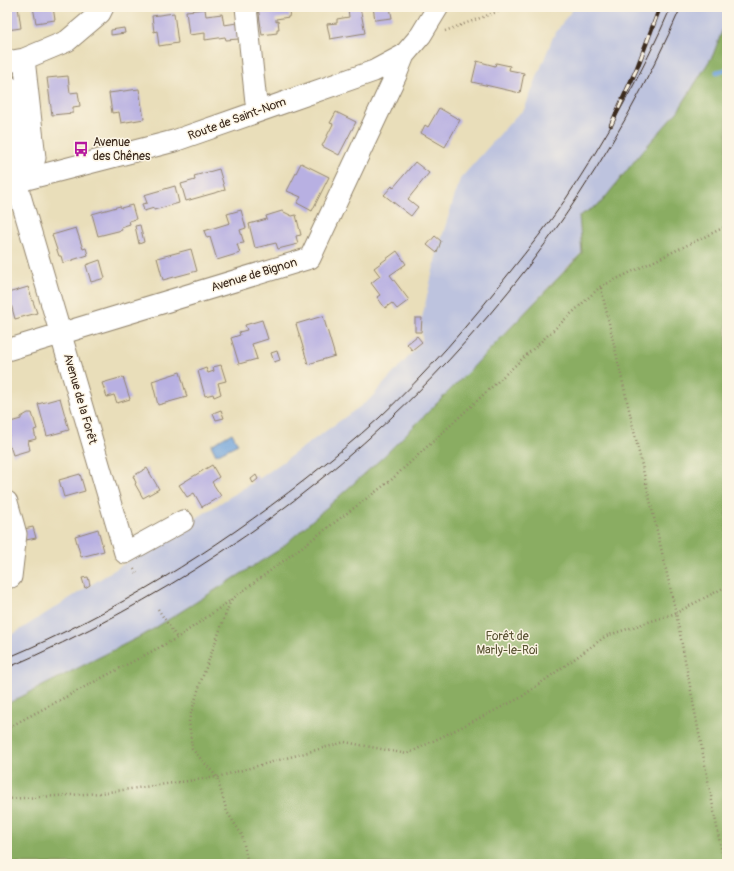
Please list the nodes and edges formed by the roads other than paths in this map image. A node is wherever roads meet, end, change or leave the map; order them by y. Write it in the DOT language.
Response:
graph roads {
  1 [pos="103,7"];
  2 [pos="246,7"];
  3 [pos="438,7"];
  4 [pos="404,55"];
  5 [pos="15,60"];
  6 [pos="7,85"];
  7 [pos="257,112"];
  8 [pos="16,182"];
  9 [pos="61,334"];
  10 [pos="7,350"];
  11 [pos="7,502"];
  12 [pos="183,521"];
  13 [pos="11,577"];
  1 -- 5 [label="street"];
  2 -- 7 [label="street"];
  3 -- 4 [label="street, Route de Saint-Nom"];
  4 -- 7 [label="street, Route de Saint-Nom"];
  4 -- 9 [label="street, Avenue de Bignon"];
  5 -- 8 [label="street"];
  6 -- 8 [label="street, Avenue de la Forêt"];
  7 -- 8 [label="street, Route de Saint-Nom"];
  8 -- 9 [label="street, Avenue de la Forêt"];
  9 -- 10 [label="street, Avenue de Bignon"];
  9 -- 12 [label="street, Avenue de la Forêt"];
  11 -- 13 [label="street"];
}
